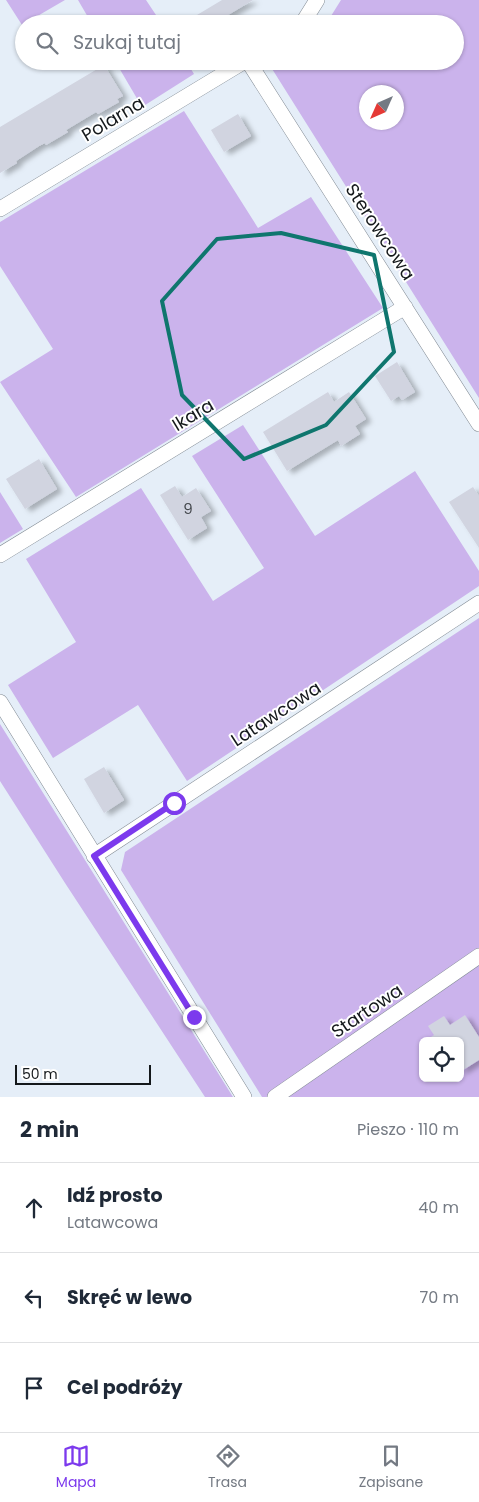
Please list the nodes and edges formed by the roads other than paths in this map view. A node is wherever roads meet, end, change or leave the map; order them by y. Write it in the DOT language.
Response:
graph roads {
  1 [pos="317,0"];
  2 [pos="308,15"];
  3 [pos="231,70"];
  4 [pos="252,70"];
  5 [pos="0,209"];
  6 [pos="405,307"];
  7 [pos="479,424"];
  8 [pos="0,555"];
  9 [pos="479,603"];
  10 [pos="0,702"];
  11 [pos="94,856"];
  12 [pos="479,956"];
  13 [pos="244,1097"];
  14 [pos="274,1097"];
  1 -- 2 [label="street"];
  3 -- 5 [label="street, Polarna"];
  4 -- 6 [label="street, Sterowcowa"];
  6 -- 7 [label="street, Sterowcowa"];
  6 -- 8 [label="street, Ikara"];
  9 -- 11 [label="street, Latawcowa"];
  10 -- 11 [label="street"];
  11 -- 13 [label="street"];
  12 -- 14 [label="street, Startowa"];
}
